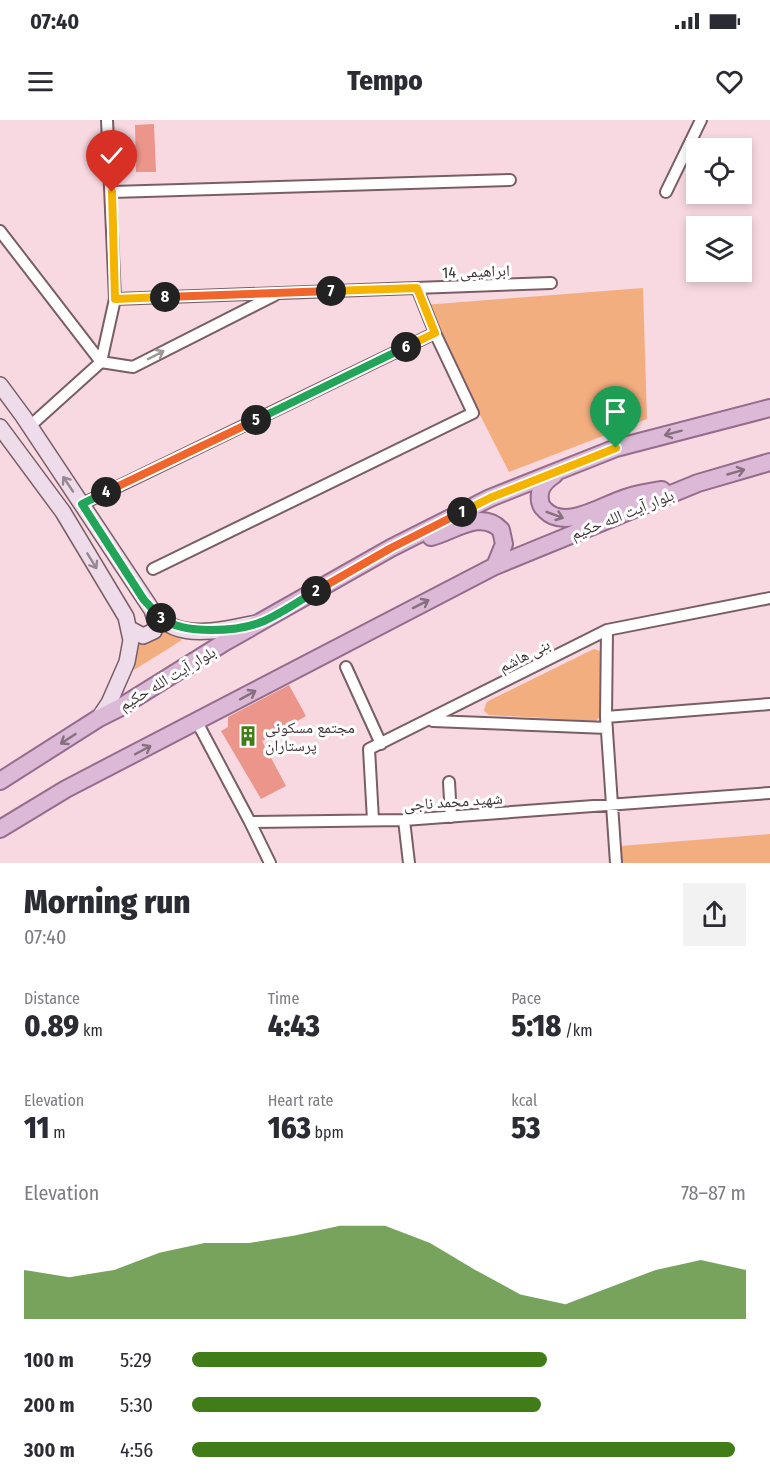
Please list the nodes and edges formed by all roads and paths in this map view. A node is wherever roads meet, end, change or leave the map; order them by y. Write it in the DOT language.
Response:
graph roads {
  1 [pos="108,120"];
  2 [pos="701,120"];
  3 [pos="510,180"];
  4 [pos="112,192"];
  5 [pos="666,192"];
  6 [pos="0,231"];
  7 [pos="551,283"];
  8 [pos="417,288"];
  9 [pos="279,293"];
  10 [pos="115,299"];
  11 [pos="435,333"];
  12 [pos="101,362"];
  13 [pos="0,385"];
  14 [pos="770,408"];
  15 [pos="30,426"];
  16 [pos="0,427"];
  17 [pos="770,462"];
  18 [pos="576,463"];
  19 [pos="698,483"];
  20 [pos="82,504"];
  21 [pos="391,548"];
  22 [pos="495,567"];
  23 [pos="153,568"];
  24 [pos="770,598"];
  25 [pos="152,610"];
  26 [pos="262,621"];
  27 [pos="130,629"];
  28 [pos="607,630"];
  29 [pos="346,667"];
  30 [pos="770,704"];
  31 [pos="99,718"];
  32 [pos="429,721"];
  33 [pos="197,722"];
  34 [pos="607,723"];
  35 [pos="381,744"];
  36 [pos="0,781"];
  37 [pos="448,782"];
  38 [pos="770,792"];
  39 [pos="612,805"];
  40 [pos="451,817"];
  41 [pos="373,820"];
  42 [pos="404,820"];
  43 [pos="250,822"];
  44 [pos="0,829"];
  45 [pos="270,863"];
  46 [pos="409,863"];
  47 [pos="616,863"];
  1 -- 4 [label="street"];
  2 -- 5 [label="street"];
  3 -- 4 [label="street"];
  4 -- 10 [label="street"];
  6 -- 12 [label="street"];
  7 -- 8 [label="street, ابراهیمی 14"];
  8 -- 9 [label="street, ابراهیمی 14"];
  8 -- 11 [label="street"];
  9 -- 10 [label="street, ابراهیمی 14"];
  12 -- 9 [label="street, one-way"];
  10 -- 12 [label="street"];
  11 -- 20 [label="street"];
  11 -- 23 [label="street"];
  12 -- 15 [label="street"];
  13 -- 15 [label="main road"];
  14 -- 18 [label="main road, بلوار آیت الله حکیم, one-way"];
  20 -- 15 [label="main road, one-way"];
  16 -- 27 [label="main road, one-way"];
  19 -- 17 [label="main road, بلوار آیت الله حکیم, one-way"];
  18 -- 19 [label="main road, one-way"];
  18 -- 21 [label="main road, بلوار آیت الله حکیم"];
  19 -- 22 [label="main road, بلوار آیت الله حکیم"];
  20 -- 25 [label="main road"];
  21 -- 22 [label="main road"];
  21 -- 26 [label="main road, بلوار آیت الله حکیم"];
  33 -- 22 [label="main road, بلوار آیت الله حکیم, one-way"];
  24 -- 28 [label="street, بنی هاشم"];
  25 -- 26 [label="main road"];
  25 -- 27 [label="main road"];
  26 -- 31 [label="main road, بلوار آیت الله حکیم"];
  27 -- 31 [label="main road"];
  28 -- 32 [label="street, بنی هاشم"];
  28 -- 34 [label="street"];
  29 -- 35 [label="street"];
  30 -- 34 [label="street"];
  31 -- 36 [label="main road, بلوار آیت الله حکیم, one-way"];
  32 -- 34 [label="street"];
  32 -- 35 [label="street, بنی هاشم"];
  33 -- 43 [label="street"];
  44 -- 33 [label="main road, بلوار آیت الله حکیم, one-way"];
  34 -- 39 [label="street"];
  35 -- 41 [label="street"];
  37 -- 40 [label="street"];
  38 -- 39 [label="street, شهید محمد ناجی"];
  39 -- 40 [label="street, شهید محمد ناجی"];
  39 -- 47 [label="street"];
  40 -- 42 [label="street, شهید محمد ناجی"];
  41 -- 42 [label="street, شهید محمد ناجی"];
  41 -- 43 [label="street, شهید محمد ناجی"];
  42 -- 46 [label="street"];
  43 -- 45 [label="street"];
}
